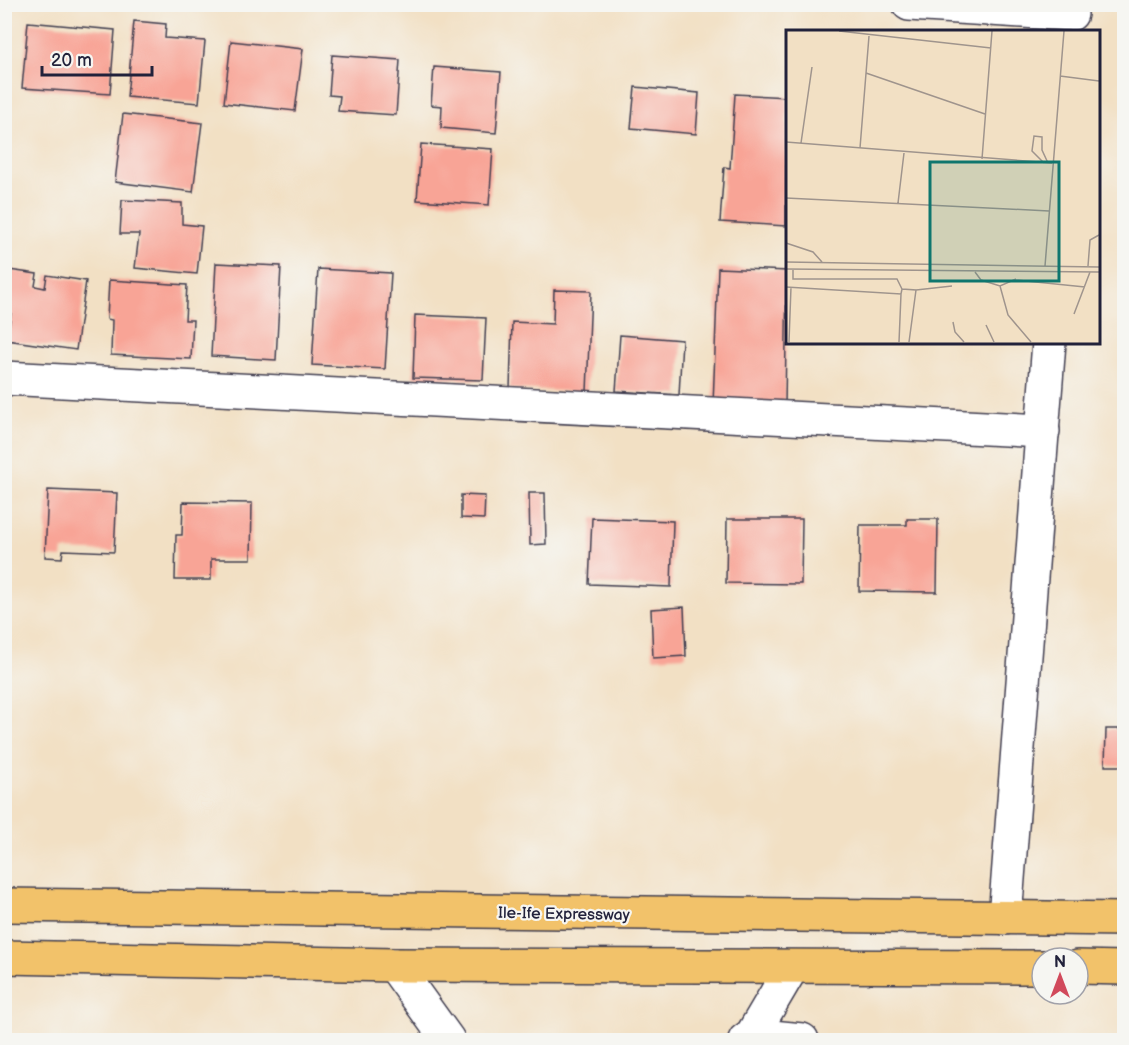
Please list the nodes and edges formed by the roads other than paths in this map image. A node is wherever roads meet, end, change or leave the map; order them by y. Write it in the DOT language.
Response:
graph roads {
  1 [pos="909,4"];
  2 [pos="996,7"];
  3 [pos="1033,8"];
  4 [pos="1071,17"];
  5 [pos="1049,344"];
  6 [pos="4,378"];
  7 [pos="1043,431"];
  8 [pos="4,905"];
  9 [pos="1005,918"];
  10 [pos="1125,919"];
  11 [pos="4,957"];
  12 [pos="394,965"];
  13 [pos="792,967"];
  14 [pos="1030,967"];
  15 [pos="1090,968"];
  16 [pos="1125,968"];
  17 [pos="748,1038"];
  18 [pos="448,1041"];
  19 [pos="802,1041"];
  1 -- 2 [label="street"];
  2 -- 3 [label="street"];
  3 -- 4 [label="street"];
  5 -- 7 [label="street"];
  6 -- 7 [label="street"];
  7 -- 9 [label="street"];
  8 -- 9 [label="highway, Ile-Ife Expressway"];
  9 -- 10 [label="highway, Ile-Ife Expressway"];
  11 -- 12 [label="highway"];
  12 -- 13 [label="highway"];
  12 -- 18 [label="street"];
  13 -- 14 [label="highway"];
  13 -- 17 [label="street"];
  15 -- 16 [label="highway"];
  17 -- 19 [label="street"];
}
